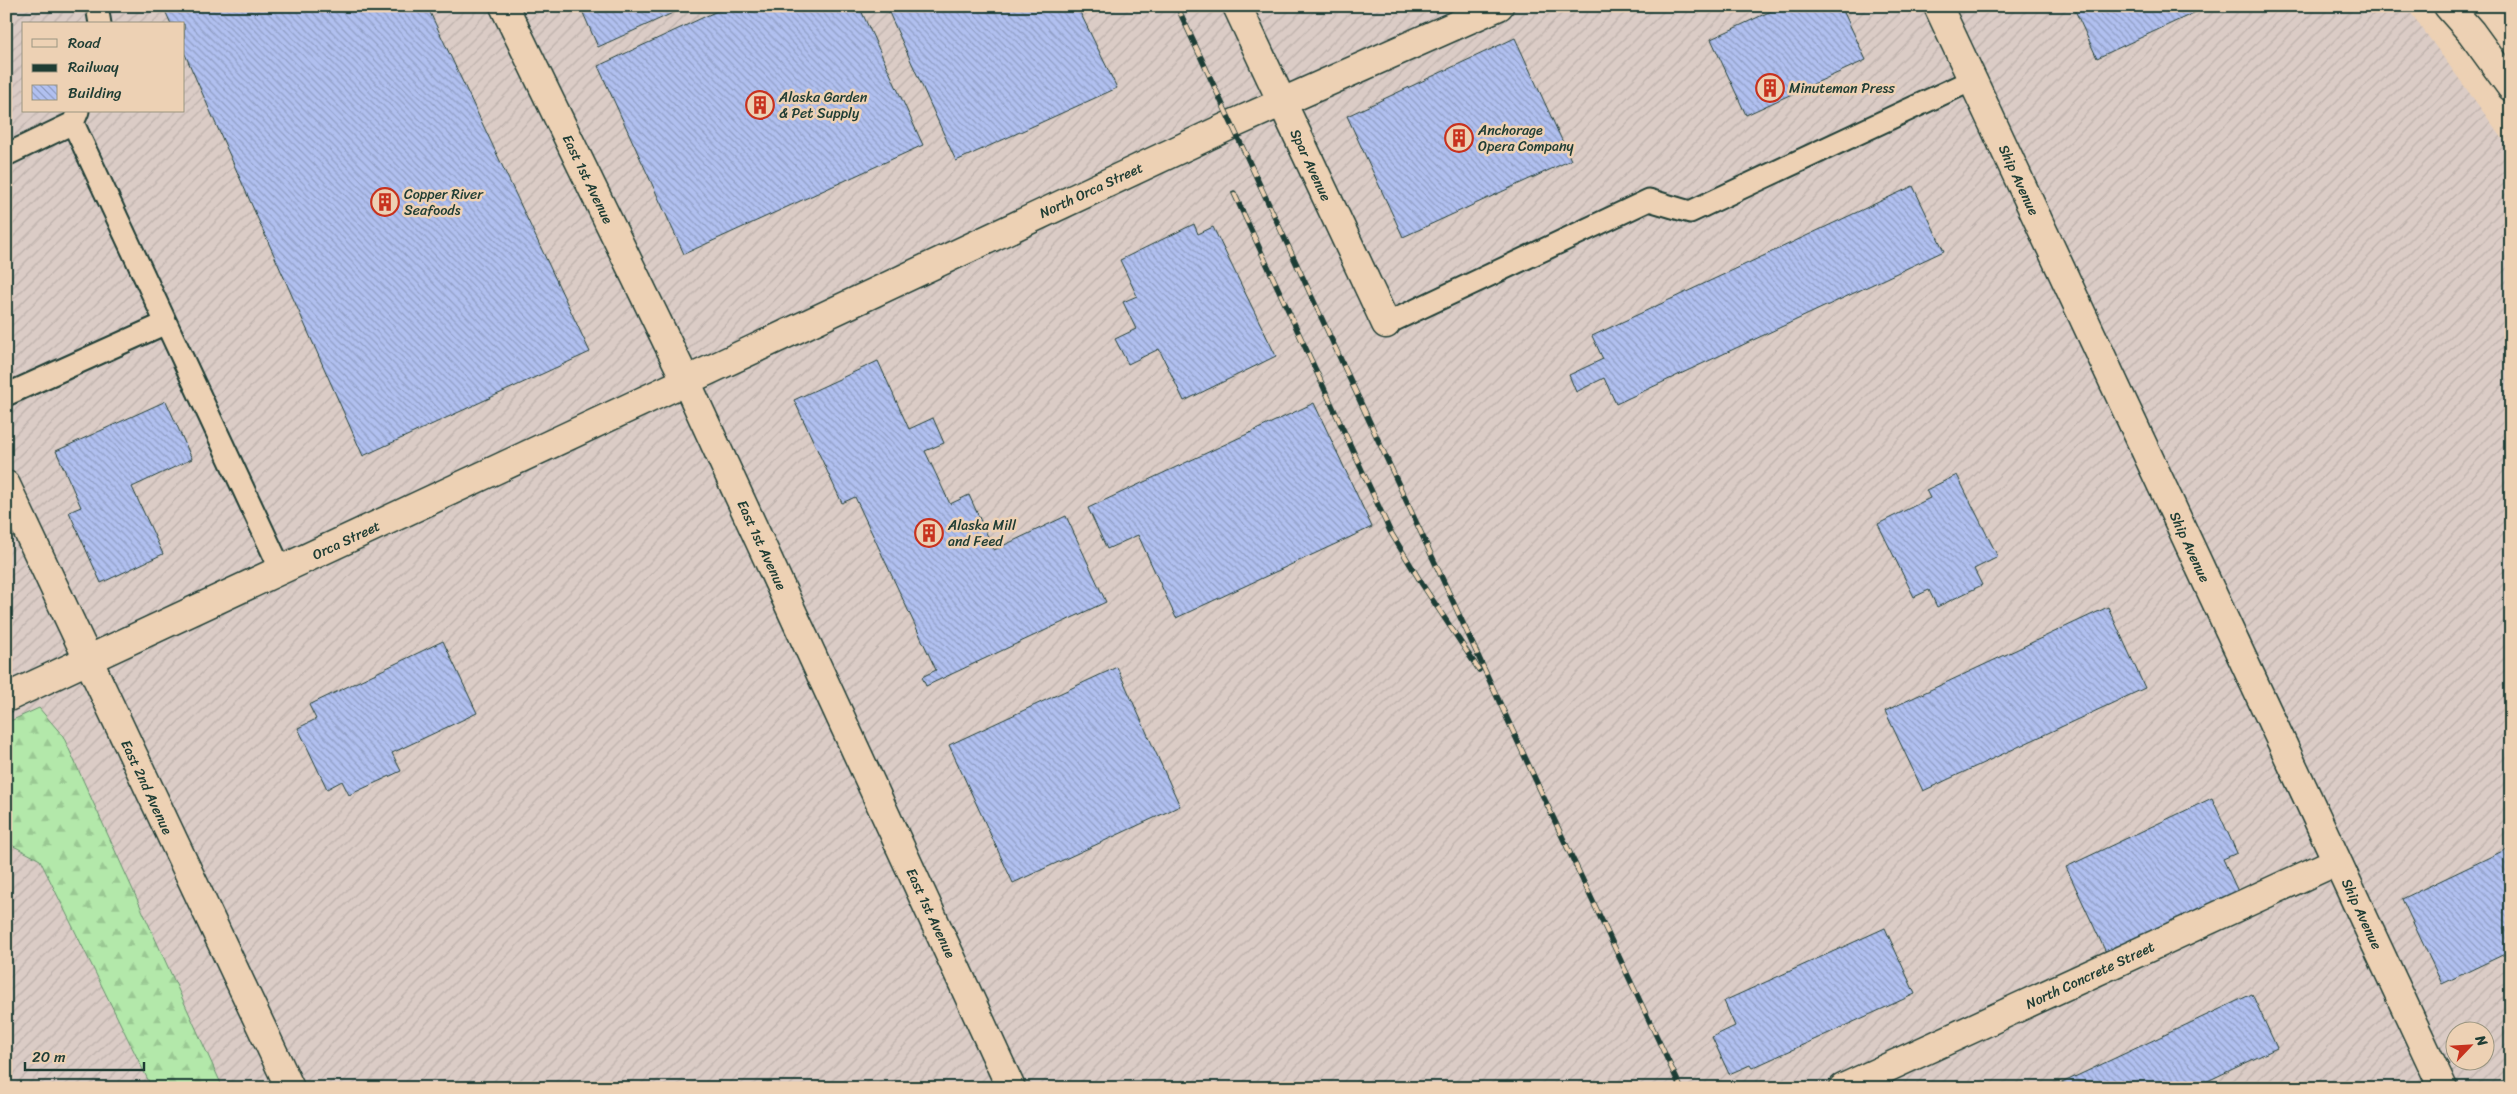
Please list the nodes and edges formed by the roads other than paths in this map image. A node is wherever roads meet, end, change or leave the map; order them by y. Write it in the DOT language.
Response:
graph roads {
  1 [pos="97,6"];
  2 [pos="504,6"];
  3 [pos="1237,6"];
  4 [pos="1499,6"];
  5 [pos="1938,6"];
  6 [pos="2448,6"];
  7 [pos="100,22"];
  8 [pos="1972,80"];
  9 [pos="2511,87"];
  10 [pos="1280,102"];
  11 [pos="75,117"];
  12 [pos="6,155"];
  13 [pos="166,323"];
  14 [pos="1386,324"];
  15 [pos="686,382"];
  16 [pos="6,395"];
  17 [pos="6,485"];
  18 [pos="281,570"];
  19 [pos="87,660"];
  20 [pos="6,698"];
  21 [pos="2337,862"];
  22 [pos="290,1088"];
  23 [pos="1011,1088"];
  24 [pos="1843,1088"];
  25 [pos="2443,1088"];
  1 -- 7 [label="lane"];
  2 -- 15 [label="street, East 1st Avenue"];
  3 -- 10 [label="street, Spar Avenue"];
  4 -- 10 [label="street, North Orca Street"];
  5 -- 8 [label="street, Ship Avenue"];
  6 -- 9 [label="street"];
  8 -- 14 [label="lane"];
  8 -- 21 [label="street, Ship Avenue"];
  10 -- 14 [label="street, Spar Avenue"];
  10 -- 15 [label="street, North Orca Street"];
  11 -- 12 [label="lane"];
  11 -- 13 [label="lane"];
  13 -- 16 [label="lane"];
  13 -- 18 [label="lane"];
  15 -- 18 [label="street, Orca Street"];
  15 -- 23 [label="street, East 1st Avenue"];
  17 -- 19 [label="street, East 2nd Avenue"];
  18 -- 19 [label="street, Orca Street"];
  19 -- 20 [label="street, Orca Street"];
  19 -- 22 [label="street, East 2nd Avenue"];
  21 -- 24 [label="street, North Concrete Street"];
  21 -- 25 [label="street, Ship Avenue"];
}
